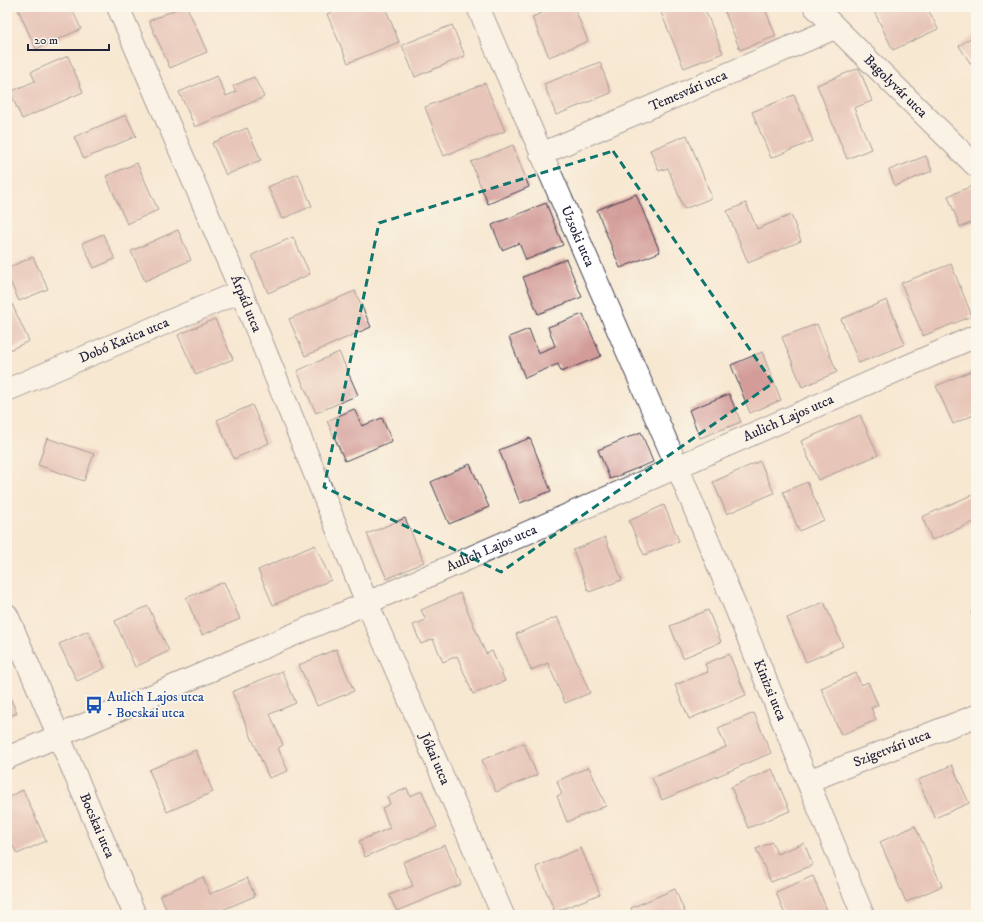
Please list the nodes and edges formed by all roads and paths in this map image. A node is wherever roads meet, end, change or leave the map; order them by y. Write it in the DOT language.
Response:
graph roads {
  1 [pos="118,7"];
  2 [pos="478,7"];
  3 [pos="815,7"];
  4 [pos="835,28"];
  5 [pos="541,154"];
  6 [pos="976,166"];
  7 [pos="241,291"];
  8 [pos="976,336"];
  9 [pos="7,390"];
  10 [pos="677,466"];
  11 [pos="367,603"];
  12 [pos="7,615"];
  13 [pos="976,716"];
  14 [pos="58,736"];
  15 [pos="7,758"];
  16 [pos="808,781"];
  17 [pos="135,915"];
  18 [pos="503,915"];
  19 [pos="864,915"];
  1 -- 7 [label="street, Árpád utca"];
  2 -- 5 [label="street, Uzsoki utca"];
  3 -- 4 [label="street, Bagolyvár utca"];
  4 -- 5 [label="street, Temesvári utca"];
  4 -- 6 [label="street, Bagolyvár utca"];
  5 -- 10 [label="street, Uzsoki utca"];
  7 -- 9 [label="street, Dobó Katica utca"];
  7 -- 11 [label="street, Árpád utca"];
  8 -- 10 [label="street, Aulich Lajos utca"];
  10 -- 11 [label="street, Aulich Lajos utca"];
  10 -- 16 [label="street, Kinizsi utca"];
  11 -- 14 [label="street, Aulich Lajos utca"];
  11 -- 18 [label="street, Jókai utca"];
  12 -- 14 [label="street, Bocskai utca"];
  13 -- 16 [label="street, Szigetvári utca"];
  14 -- 15 [label="street, Aulich Lajos utca"];
  14 -- 17 [label="street, Bocskai utca"];
  16 -- 19 [label="street, Kinizsi utca"];
}
